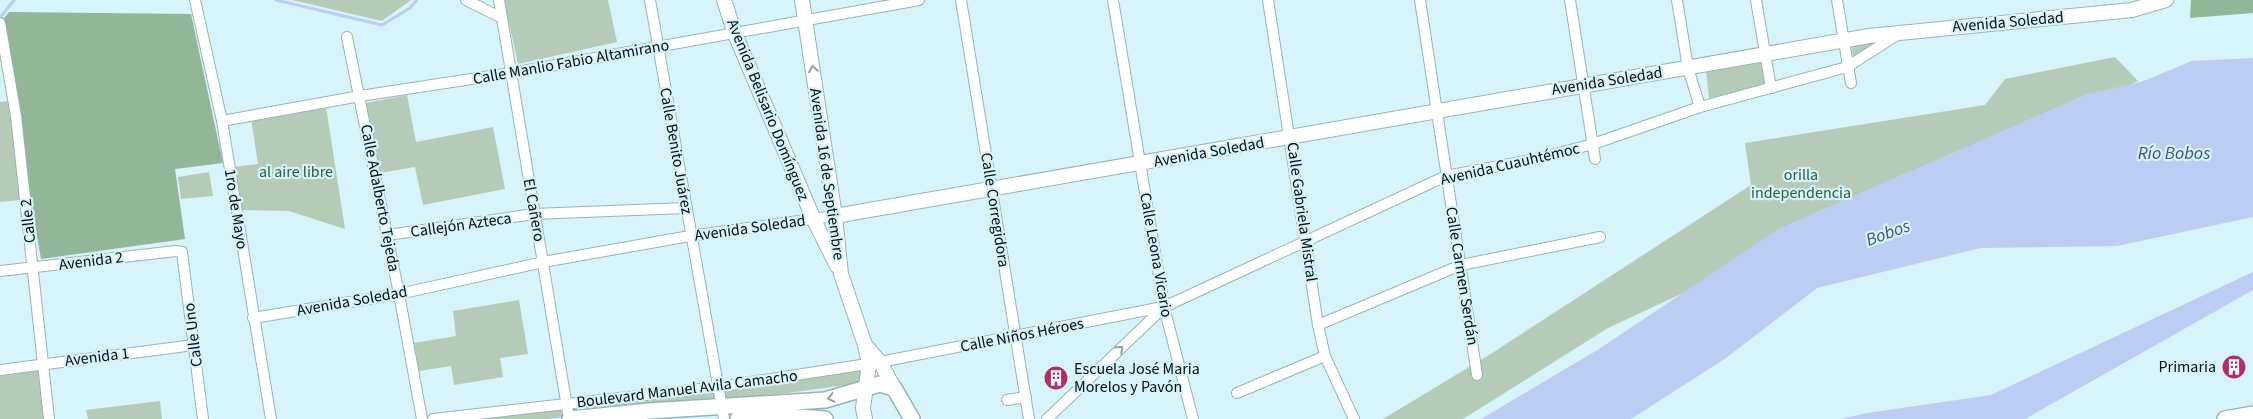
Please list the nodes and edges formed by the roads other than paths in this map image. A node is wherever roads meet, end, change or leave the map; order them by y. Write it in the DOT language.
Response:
graph roads {
  1 [pos="195,0"];
  2 [pos="466,0"];
  3 [pos="499,0"];
  4 [pos="650,0"];
  5 [pos="724,0"];
  6 [pos="802,0"];
  7 [pos="919,0"];
  8 [pos="962,0"];
  9 [pos="1113,0"];
  10 [pos="1268,0"];
  11 [pos="1420,0"];
  12 [pos="1570,0"];
  13 [pos="1677,0"];
  14 [pos="1756,0"];
  15 [pos="1837,0"];
  16 [pos="2166,0"];
  17 [pos="502,18"];
  18 [pos="805,22"];
  19 [pos="0,23"];
  20 [pos="1902,31"];
  21 [pos="735,34"];
  22 [pos="347,37"];
  23 [pos="1843,41"];
  24 [pos="658,47"];
  25 [pos="1765,54"];
  26 [pos="1847,67"];
  27 [pos="1688,68"];
  28 [pos="4,72"];
  29 [pos="511,73"];
  30 [pos="1851,83"];
  31 [pos="1584,85"];
  32 [pos="1770,88"];
  33 [pos="360,96"];
  34 [pos="1700,107"];
  35 [pos="1437,109"];
  36 [pos="222,121"];
  37 [pos="1291,138"];
  38 [pos="1593,144"];
  39 [pos="1595,159"];
  40 [pos="1140,163"];
  41 [pos="1446,176"];
  42 [pos="991,187"];
  43 [pos="685,208"];
  44 [pos="534,214"];
  45 [pos="835,216"];
  46 [pos="814,220"];
  47 [pos="388,235"];
  48 [pos="690,236"];
  49 [pos="1600,237"];
  50 [pos="1306,242"];
  51 [pos="182,252"];
  52 [pos="543,262"];
  53 [pos="1461,265"];
  54 [pos="33,268"];
  55 [pos="0,271"];
  56 [pos="841,274"];
  57 [pos="399,294"];
  58 [pos="1164,307"];
  59 [pos="253,318"];
  60 [pos="1318,325"];
  61 [pos="1016,336"];
  62 [pos="194,345"];
  63 [pos="1325,356"];
  64 [pos="874,363"];
  65 [pos="44,364"];
  66 [pos="0,370"];
  67 [pos="1477,374"];
  68 [pos="718,387"];
  69 [pos="867,388"];
  70 [pos="894,388"];
  71 [pos="1237,393"];
  72 [pos="1026,397"];
  73 [pos="1007,400"];
  74 [pos="723,413"];
  75 [pos="569,414"];
  76 [pos="2253,414"];
  77 [pos="908,417"];
  78 [pos="49,419"];
  79 [pos="203,419"];
  80 [pos="271,419"];
  81 [pos="422,419"];
  82 [pos="433,419"];
  83 [pos="738,419"];
  84 [pos="825,419"];
  85 [pos="865,419"];
  86 [pos="1029,419"];
  87 [pos="1047,419"];
  88 [pos="1193,419"];
  89 [pos="1354,419"];
  90 [pos="2225,419"];
  1 -- 36 [label="street, 1ro de Mayo"];
  2 -- 17 [label="street"];
  3 -- 17 [label="street, El Cañero"];
  4 -- 24 [label="street, Calle Benito Juárez"];
  5 -- 21 [label="main road, Avenida Belisario Domínguez"];
  6 -- 18 [label="main road, Avenida 16 de Septiembre"];
  7 -- 18 [label="street, Calle Manlio Fabio Altamirano"];
  8 -- 42 [label="street, Calle Corregidora"];
  9 -- 40 [label="street, Calle Leona Vicario"];
  10 -- 37 [label="street, Calle Gabriela Mistral"];
  11 -- 35 [label="street, Calle Carmen Serdán"];
  12 -- 31 [label="street"];
  13 -- 27 [label="street"];
  14 -- 25 [label="street"];
  15 -- 23 [label="street"];
  16 -- 20 [label="main road, Avenida Soledad"];
  17 -- 29 [label="street, El Cañero"];
  18 -- 21 [label="street, Calle Manlio Fabio Altamirano"];
  45 -- 18 [label="main road, Avenida 16 de Septiembre, one-way"];
  19 -- 28 [label="street, Calle 2"];
  20 -- 23 [label="main road, Avenida Soledad"];
  20 -- 26 [label="street, Avenida Cuauhtémoc"];
  21 -- 24 [label="street, Calle Manlio Fabio Altamirano"];
  21 -- 46 [label="main road, Avenida Belisario Domínguez"];
  22 -- 33 [label="street, Calle Adalberto Tejeda"];
  23 -- 25 [label="main road, Avenida Soledad"];
  23 -- 26 [label="street"];
  24 -- 29 [label="street, Calle Manlio Fabio Altamirano"];
  24 -- 43 [label="street, Calle Benito Juárez"];
  25 -- 27 [label="main road, Avenida Soledad"];
  25 -- 32 [label="street"];
  26 -- 30 [label="street"];
  26 -- 32 [label="street, Avenida Cuauhtémoc"];
  27 -- 31 [label="main road, Avenida Soledad"];
  27 -- 34 [label="street"];
  28 -- 54 [label="street, Calle 2"];
  29 -- 33 [label="street, Calle Manlio Fabio Altamirano"];
  29 -- 44 [label="street, El Cañero"];
  31 -- 35 [label="main road, Avenida Soledad"];
  31 -- 38 [label="street"];
  32 -- 34 [label="street, Avenida Cuauhtémoc"];
  33 -- 36 [label="street, Calle Manlio Fabio Altamirano"];
  33 -- 47 [label="street, Calle Adalberto Tejeda"];
  34 -- 38 [label="street, Avenida Cuauhtémoc"];
  35 -- 37 [label="main road, Avenida Soledad"];
  35 -- 41 [label="street, Calle Carmen Serdán"];
  36 -- 59 [label="street, 1ro de Mayo"];
  37 -- 40 [label="main road, Avenida Soledad"];
  37 -- 50 [label="street, Calle Gabriela Mistral"];
  38 -- 39 [label="street"];
  38 -- 41 [label="street, Avenida Cuauhtémoc"];
  40 -- 42 [label="main road, Avenida Soledad"];
  40 -- 58 [label="street, Calle Leona Vicario"];
  41 -- 50 [label="street, Avenida Cuauhtémoc"];
  41 -- 53 [label="street, Calle Carmen Serdán"];
  42 -- 45 [label="main road, Avenida Soledad"];
  42 -- 61 [label="street, Calle Corregidora"];
  43 -- 44 [label="street, Callejón Azteca"];
  43 -- 48 [label="street, Calle Benito Juárez"];
  44 -- 47 [label="street, Callejón Azteca"];
  44 -- 52 [label="street, El Cañero"];
  45 -- 46 [label="street, Avenida Soledad"];
  45 -- 56 [label="main road, Avenida 16 de Septiembre"];
  46 -- 48 [label="street, Avenida Soledad"];
  46 -- 56 [label="main road, Avenida Belisario Domínguez"];
  47 -- 57 [label="street, Calle Adalberto Tejeda"];
  48 -- 52 [label="street, Avenida Soledad"];
  48 -- 68 [label="street, Calle Benito Juárez"];
  49 -- 53 [label="street"];
  50 -- 58 [label="street, Avenida Cuauhtémoc"];
  50 -- 60 [label="street, Calle Gabriela Mistral"];
  51 -- 54 [label="street, Avenida 2"];
  51 -- 62 [label="street, Calle Uno"];
  52 -- 57 [label="street, Avenida Soledad"];
  52 -- 75 [label="street, El Cañero"];
  53 -- 60 [label="street"];
  53 -- 67 [label="street, Calle Carmen Serdán"];
  54 -- 55 [label="street, Avenida 2"];
  54 -- 65 [label="street, Calle 2"];
  56 -- 64 [label="main road, Avenida 16 de Septiembre"];
  57 -- 59 [label="street, Avenida Soledad"];
  57 -- 81 [label="street, Calle Adalberto Tejeda"];
  58 -- 61 [label="street, Calle Niños Héroes"];
  87 -- 58 [label="street, Avenida Cuauhtémoc, one-way"];
  58 -- 88 [label="street, Calle Leona Vicario"];
  59 -- 80 [label="street, 1ro de Mayo"];
  60 -- 63 [label="street, Calle Gabriela Mistral"];
  61 -- 64 [label="street, Calle Niños Héroes"];
  61 -- 72 [label="street, Calle Corregidora"];
  62 -- 65 [label="street, Avenida 1"];
  62 -- 79 [label="street, Calle Uno"];
  63 -- 71 [label="street"];
  63 -- 89 [label="street, Calle Gabriela Mistral"];
  64 -- 68 [label="street, Boulevard Manuel Avila Camacho"];
  64 -- 69 [label="main road, Avenida 16 de Septiembre"];
  64 -- 70 [label="main road, Avenida 16 de Septiembre"];
  65 -- 66 [label="street, Avenida 1"];
  65 -- 78 [label="street, Calle 2"];
  68 -- 74 [label="street, Calle Benito Juárez"];
  68 -- 75 [label="street, Boulevard Manuel Avila Camacho"];
  69 -- 70 [label="main road"];
  69 -- 74 [label="main road, one-way"];
  69 -- 85 [label="main road, Avenida 16 de Septiembre"];
  70 -- 77 [label="main road, Avenida 16 de Septiembre"];
  72 -- 73 [label="street"];
  72 -- 86 [label="street, Calle Corregidora"];
  74 -- 75 [label="main road"];
  75 -- 82 [label="street, Boulevard Manuel Avila Camacho"];
  76 -- 90 [label="main road"];
  83 -- 84 [label="main road"];
}
